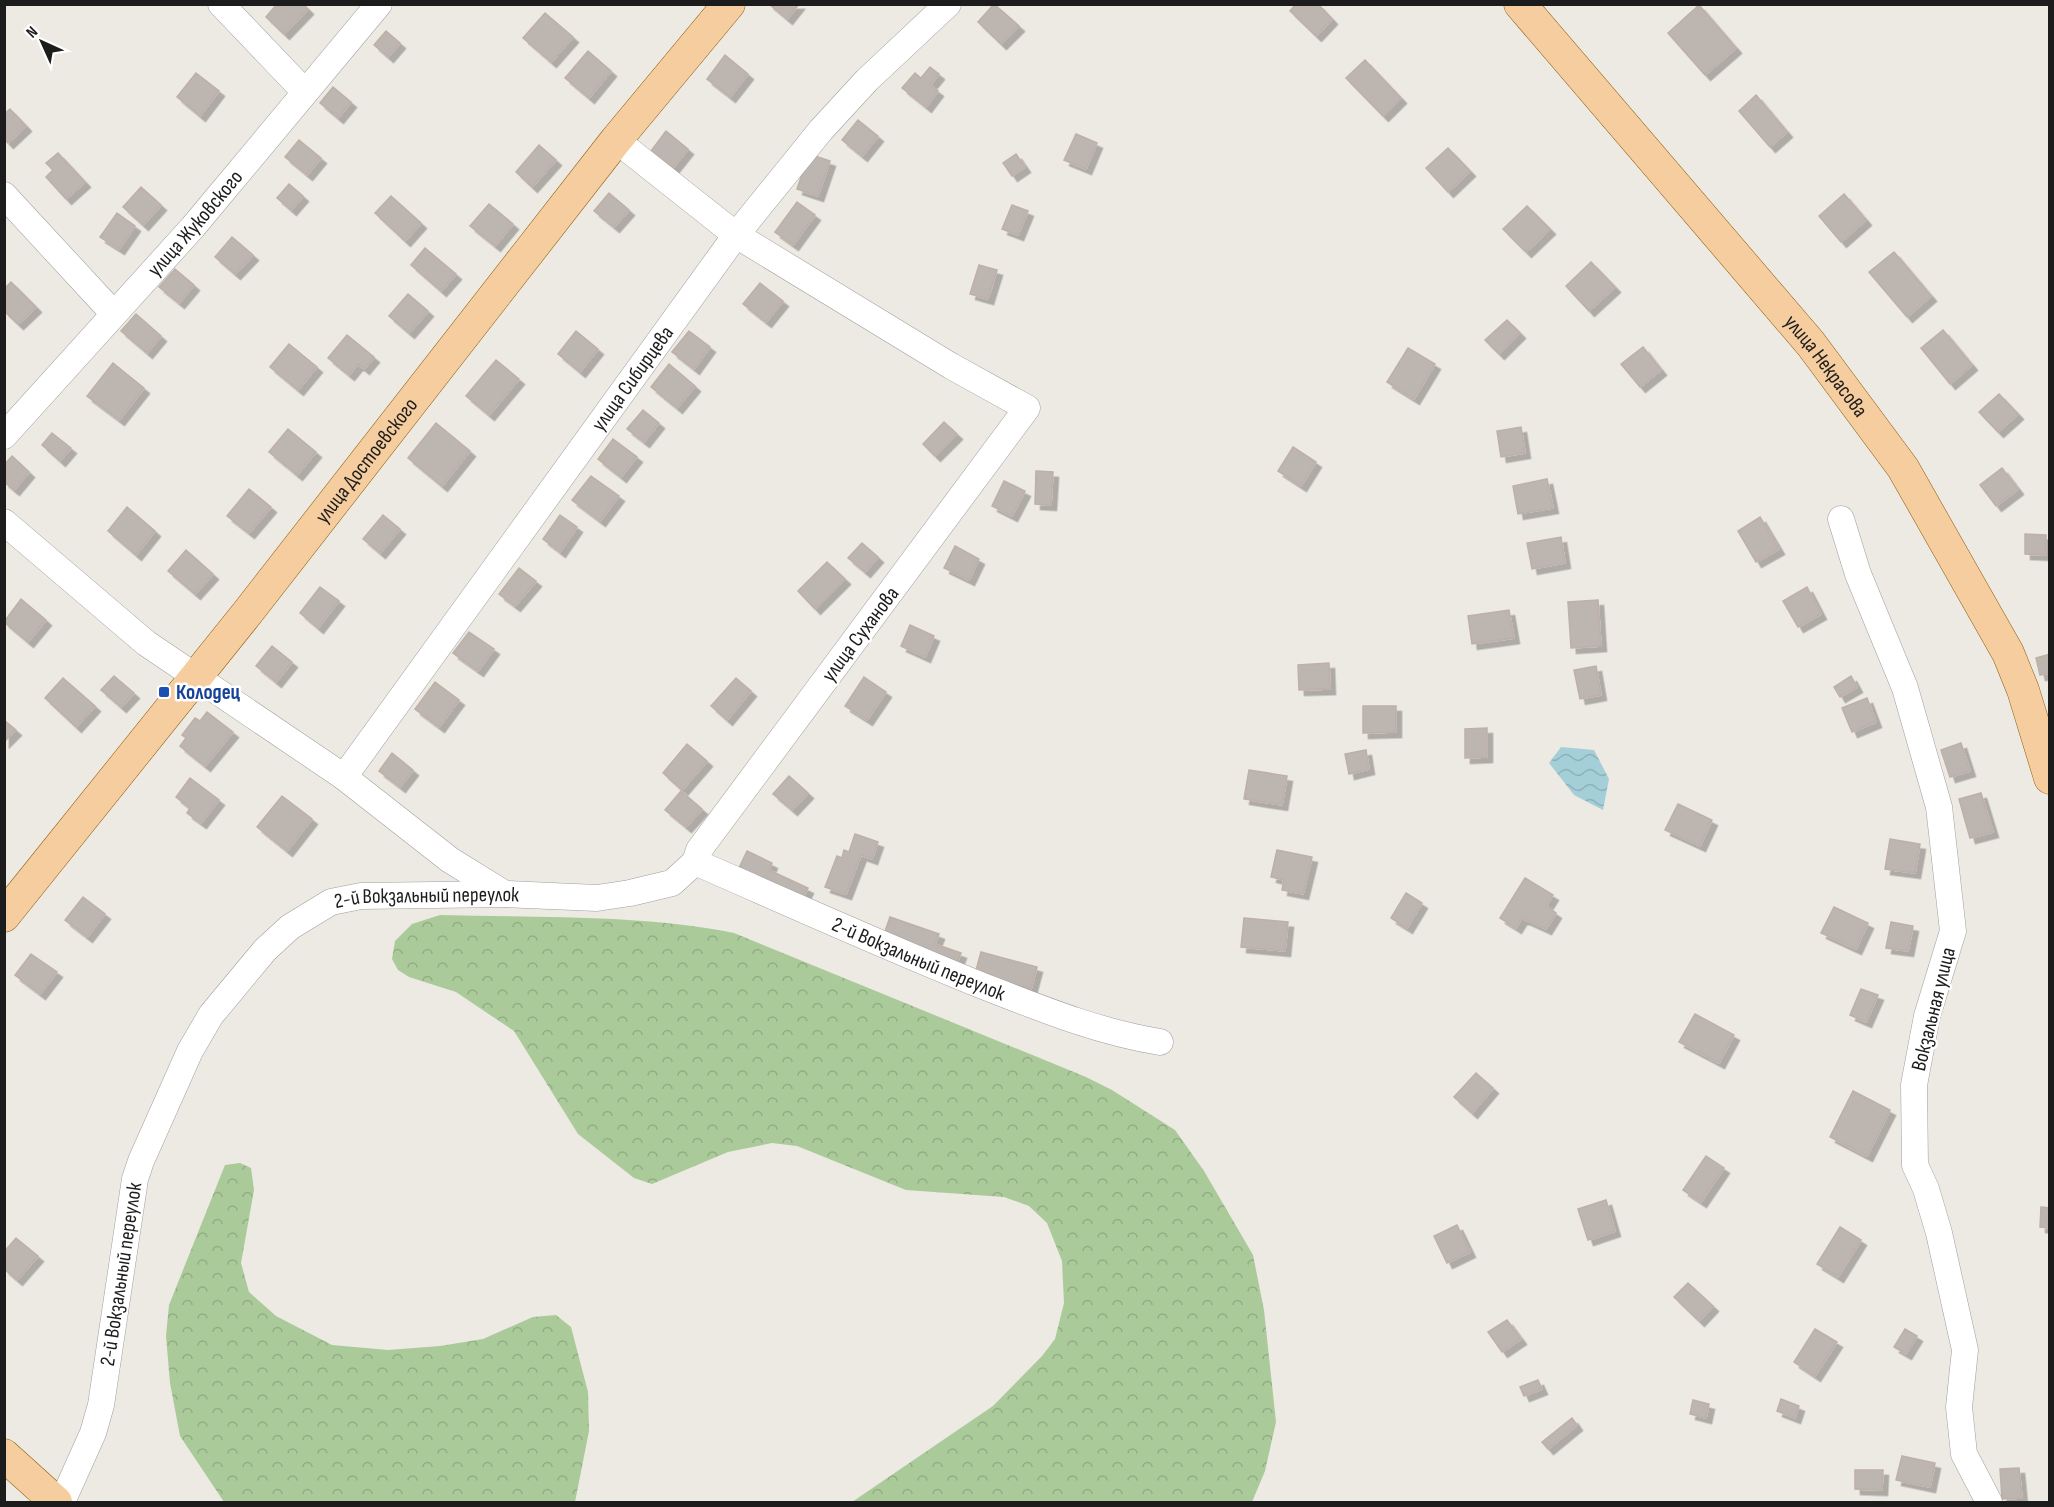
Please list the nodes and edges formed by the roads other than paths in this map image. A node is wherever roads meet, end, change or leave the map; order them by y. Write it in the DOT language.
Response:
graph roads {
  1 [pos="221,4"];
  2 [pos="379,4"];
  3 [pos="729,4"];
  4 [pos="948,4"];
  5 [pos="1520,4"];
  6 [pos="305,92"];
  7 [pos="616,140"];
  8 [pos="4,195"];
  9 [pos="736,235"];
  10 [pos="114,314"];
  11 [pos="4,436"];
  12 [pos="1840,519"];
  13 [pos="4,522"];
  14 [pos="195,677"];
  15 [pos="344,777"];
  16 [pos="2049,778"];
  17 [pos="695,862"];
  18 [pos="505,894"];
  19 [pos="4,916"];
  20 [pos="1160,1042"];
  21 [pos="4,1455"];
  22 [pos="56,1503"];
  23 [pos="62,1503"];
  24 [pos="1989,1503"];
  1 -- 6 [label="street"];
  2 -- 6 [label="street, улица Жуковского"];
  3 -- 7 [label="main road, улица Достоевского"];
  4 -- 9 [label="street, улица Сибирцева"];
  5 -- 16 [label="main road, улица Некрасова"];
  6 -- 10 [label="street, улица Жуковского"];
  7 -- 9 [label="street"];
  7 -- 14 [label="main road, улица Достоевского"];
  8 -- 10 [label="street"];
  9 -- 15 [label="street, улица Сибирцева"];
  9 -- 17 [label="street, улица Суханова"];
  10 -- 11 [label="street, улица Жуковского"];
  12 -- 24 [label="street, Вокзальная улица"];
  13 -- 14 [label="street"];
  14 -- 15 [label="street"];
  14 -- 19 [label="main road, улица Достоевского"];
  15 -- 18 [label="street"];
  17 -- 18 [label="street, 2-й Вокзальный переулок"];
  17 -- 20 [label="street, 2-й Вокзальный переулок"];
  18 -- 23 [label="street, 2-й Вокзальный переулок"];
  21 -- 22 [label="main road"];
}
